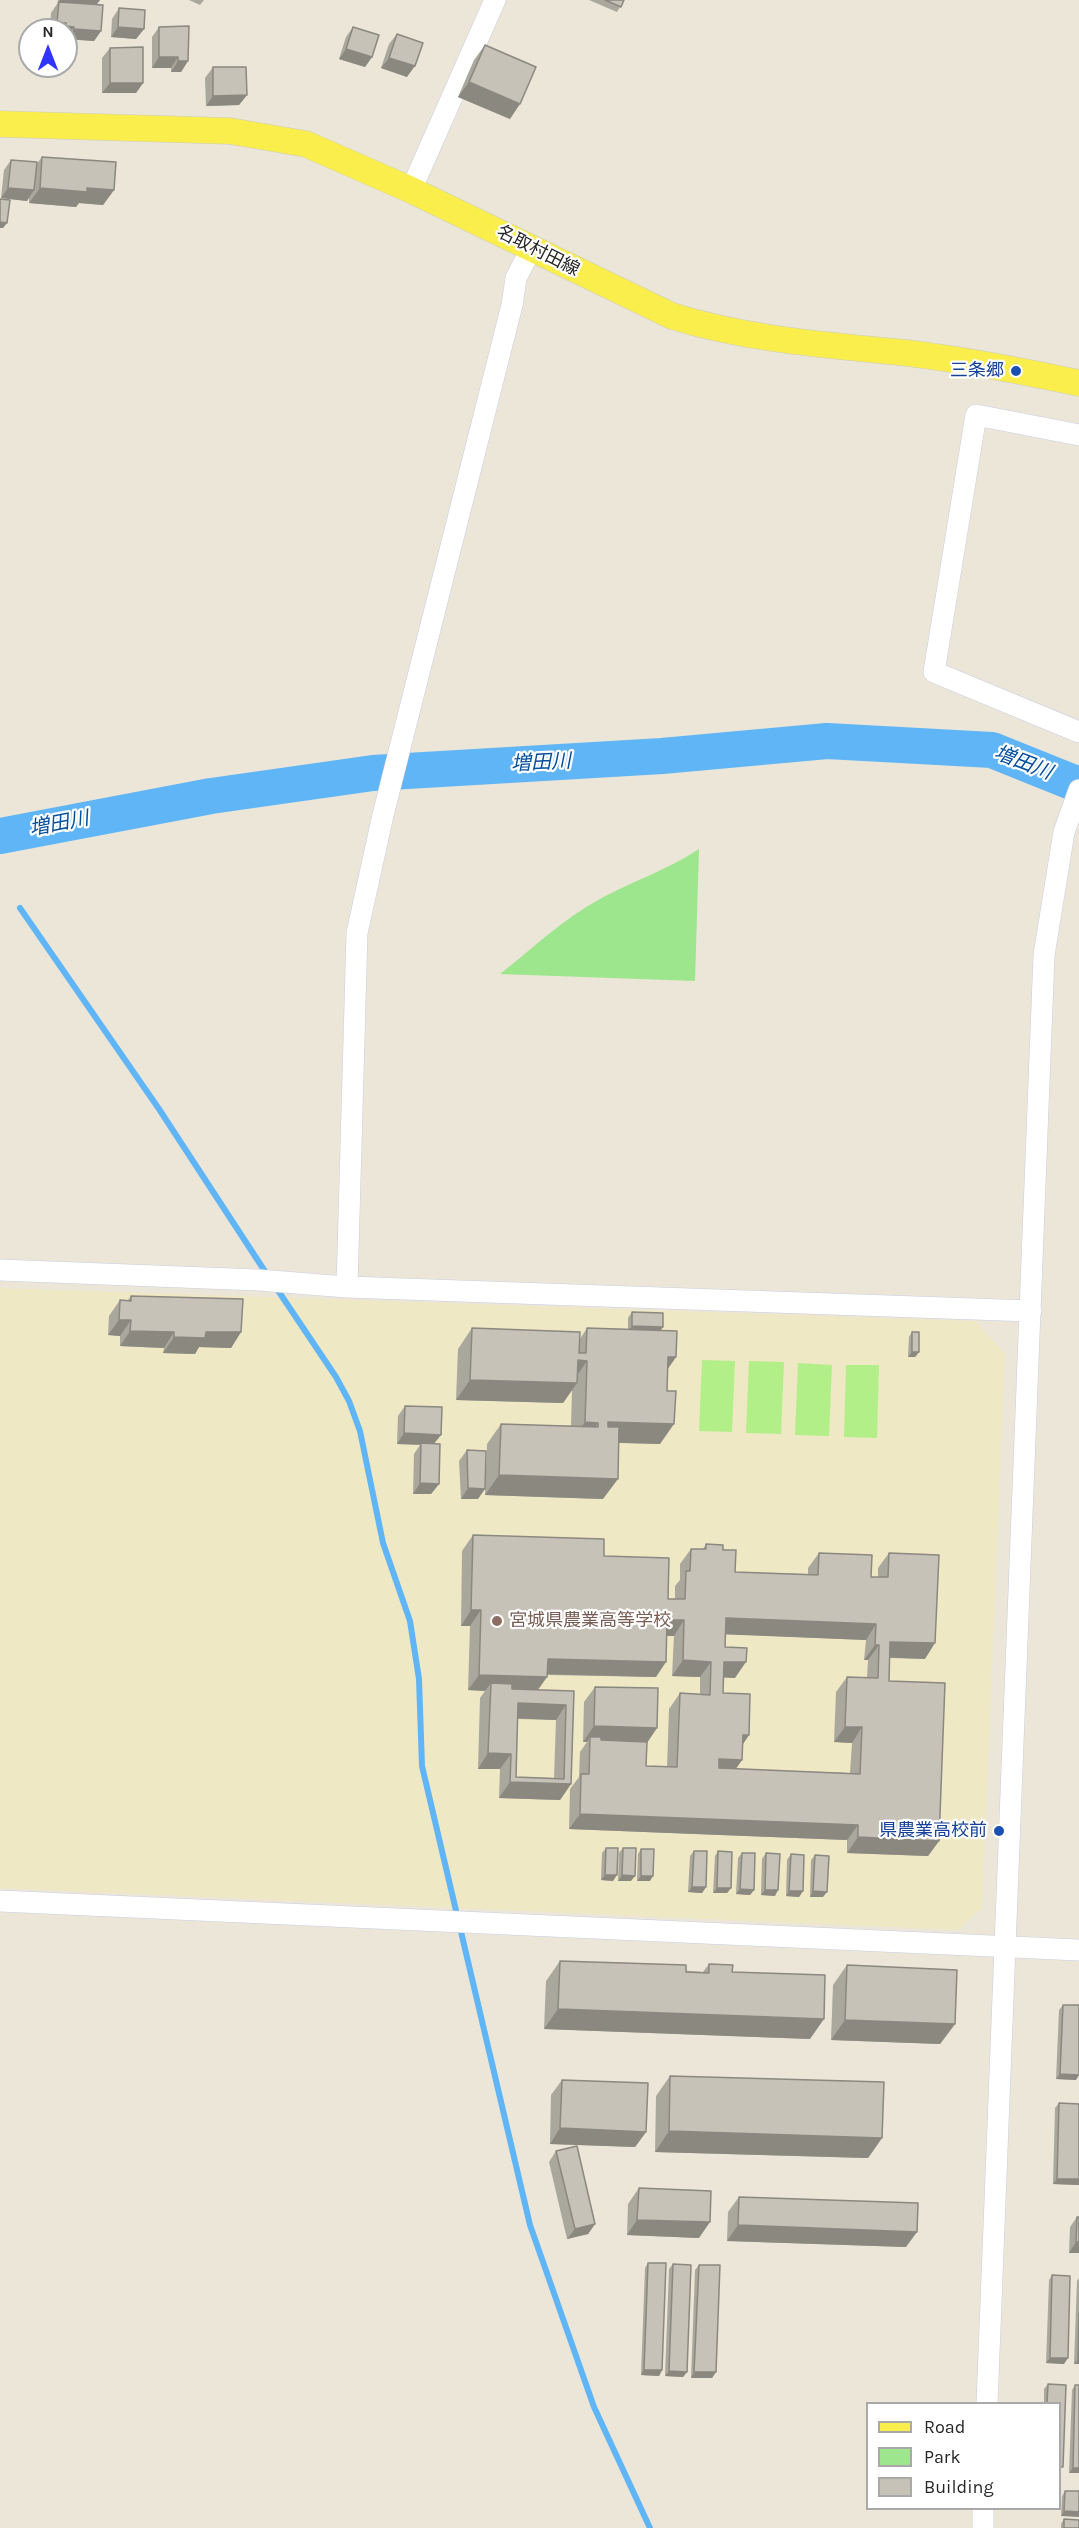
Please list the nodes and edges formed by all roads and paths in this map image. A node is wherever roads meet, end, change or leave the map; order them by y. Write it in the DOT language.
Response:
graph roads {
  1 [pos="495,0"];
  2 [pos="0,124"];
  3 [pos="411,190"];
  4 [pos="524,262"];
  5 [pos="1079,383"];
  6 [pos="1079,435"];
  7 [pos="1079,732"];
  8 [pos="1079,790"];
  9 [pos="0,1270"];
  10 [pos="347,1287"];
  11 [pos="1030,1311"];
  12 [pos="0,1901"];
  13 [pos="1004,1947"];
  14 [pos="1079,1950"];
  15 [pos="987,2402"];
  16 [pos="983,2510"];
  17 [pos="983,2528"];
  1 -- 3 [label="street"];
  2 -- 3 [label="main road, 名取村田線"];
  3 -- 4 [label="main road, 名取村田線"];
  4 -- 5 [label="main road, 名取村田線"];
  4 -- 10 [label="street"];
  6 -- 7 [label="street"];
  8 -- 11 [label="street"];
  9 -- 10 [label="street"];
  10 -- 11 [label="street"];
  11 -- 13 [label="street"];
  12 -- 13 [label="street"];
  13 -- 14 [label="street"];
  13 -- 15 [label="street"];
  16 -- 17 [label="street"];
}
